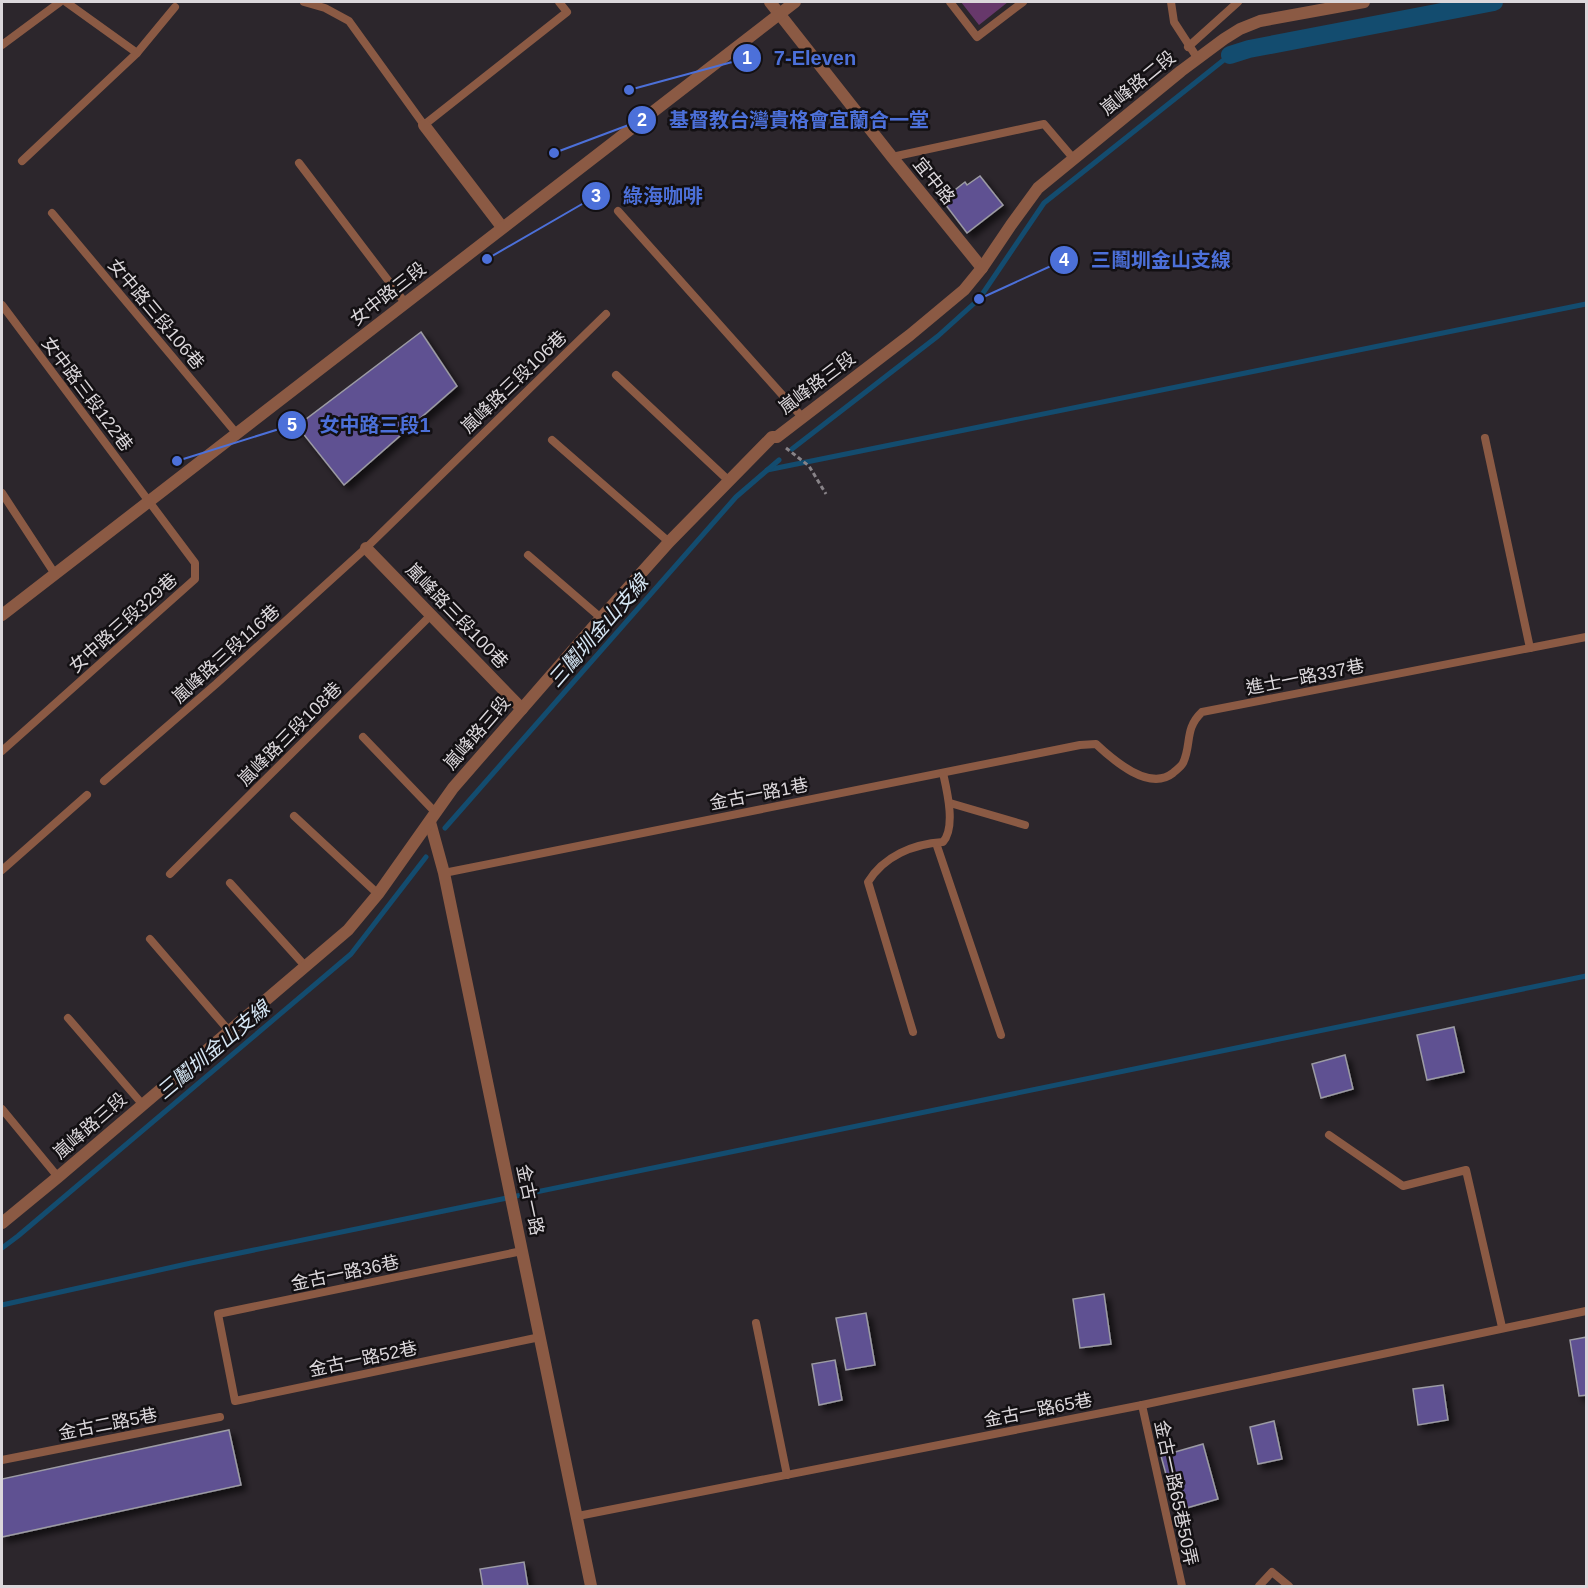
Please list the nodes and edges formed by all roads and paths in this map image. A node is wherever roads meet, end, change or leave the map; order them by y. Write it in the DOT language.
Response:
graph roads {
  1 [pos="60,2"];
  2 [pos="66,2"];
  3 [pos="304,2"];
  4 [pos="559,2"];
  5 [pos="770,2"];
  6 [pos="795,2"];
  7 [pos="950,2"];
  8 [pos="1023,2"];
  9 [pos="1171,2"];
  10 [pos="1238,2"];
  11 [pos="1364,2"];
  12 [pos="1345,3"];
  13 [pos="175,7"];
  14 [pos="780,13"];
  15 [pos="2,45"];
  16 [pos="1188,47"];
  17 [pos="137,53"];
  18 [pos="1198,59"];
  19 [pos="423,125"];
  20 [pos="892,157"];
  21 [pos="1072,159"];
  22 [pos="22,161"];
  23 [pos="299,164"];
  24 [pos="618,211"];
  25 [pos="52,213"];
  26 [pos="502,227"];
  27 [pos="982,268"];
  28 [pos="406,304"];
  29 [pos="2,305"];
  30 [pos="606,314"];
  31 [pos="616,375"];
  32 [pos="802,417"];
  33 [pos="237,434"];
  34 [pos="772,437"];
  35 [pos="1485,438"];
  36 [pos="552,440"];
  37 [pos="728,480"];
  38 [pos="2,493"];
  39 [pos="826,494"];
  40 [pos="148,501"];
  41 [pos="669,542"];
  42 [pos="366,548"];
  43 [pos="528,555"];
  44 [pos="55,574"];
  45 [pos="2,615"];
  46 [pos="431,615"];
  47 [pos="601,618"];
  48 [pos="1587,637"];
  49 [pos="1530,648"];
  50 [pos="522,709"];
  51 [pos="363,737"];
  52 [pos="1080,745"];
  53 [pos="2,751"];
  54 [pos="943,773"];
  55 [pos="104,781"];
  56 [pos="87,795"];
  57 [pos="950,803"];
  58 [pos="294,816"];
  59 [pos="433,818"];
  60 [pos="1025,825"];
  61 [pos="936,843"];
  62 [pos="2,870"];
  63 [pos="444,873"];
  64 [pos="170,874"];
  65 [pos="230,883"];
  66 [pos="378,894"];
  67 [pos="150,939"];
  68 [pos="306,967"];
  69 [pos="68,1018"];
  70 [pos="230,1032"];
  71 [pos="913,1032"];
  72 [pos="1001,1035"];
  73 [pos="143,1105"];
  74 [pos="2,1109"];
  75 [pos="1329,1135"];
  76 [pos="58,1178"];
  77 [pos="2,1223"];
  78 [pos="522,1251"];
  79 [pos="1587,1311"];
  80 [pos="756,1323"];
  81 [pos="1502,1327"];
  82 [pos="540,1337"];
  83 [pos="227,1357"];
  84 [pos="1142,1405"];
  85 [pos="220,1417"];
  86 [pos="2,1460"];
  87 [pos="787,1475"];
  88 [pos="578,1516"];
  89 [pos="591,1587"];
  90 [pos="1182,1587"];
  91 [pos="1259,1587"];
  92 [pos="1289,1587"];
  1 -- 15 [label="lane"];
  2 -- 17 [label="lane"];
  3 -- 19 [label="lane"];
  4 -- 19 [label="lane"];
  5 -- 14 [label="street, 宜中路"];
  6 -- 14 [label="street, 女中路三段"];
  7 -- 8 [label="lane"];
  9 -- 16 [label="lane"];
  10 -- 16 [label="lane"];
  11 -- 12 [label="street, 嵐峰路二段"];
  12 -- 18 [label="street, 嵐峰路二段"];
  13 -- 17 [label="lane"];
  14 -- 20 [label="street, 宜中路"];
  14 -- 26 [label="street, 女中路三段"];
  16 -- 18 [label="lane"];
  17 -- 22 [label="lane"];
  18 -- 21 [label="street, 嵐峰路二段"];
  19 -- 26 [label="street"];
  20 -- 21 [label="lane"];
  20 -- 27 [label="street, 宜中路"];
  21 -- 27 [label="street, 嵐峰路二段"];
  23 -- 28 [label="lane"];
  24 -- 32 [label="lane"];
  25 -- 33 [label="lane, 女中路三段106巷"];
  26 -- 28 [label="street, 女中路三段"];
  27 -- 32 [label="street, 嵐峰路三段"];
  28 -- 33 [label="street, 女中路三段"];
  29 -- 40 [label="lane, 女中路三段122巷"];
  30 -- 42 [label="lane, 嵐峰路三段106巷"];
  31 -- 37 [label="lane"];
  32 -- 34 [label="street, 嵐峰路三段"];
  33 -- 40 [label="street, 女中路三段"];
  34 -- 37 [label="street, 嵐峰路三段"];
  34 -- 39 [label="path"];
  35 -- 49 [label="lane"];
  36 -- 41 [label="lane"];
  37 -- 41 [label="street, 嵐峰路三段"];
  38 -- 44 [label="lane"];
  40 -- 44 [label="street, 女中路三段"];
  40 -- 53 [label="lane, 女中路三段329巷"];
  41 -- 47 [label="street, 嵐峰路三段"];
  42 -- 46 [label="street, 嵐峰路三段100巷"];
  42 -- 55 [label="lane, 嵐峰路三段116巷"];
  43 -- 47 [label="lane"];
  44 -- 45 [label="street, 女中路三段"];
  46 -- 50 [label="street, 嵐峰路三段100巷"];
  46 -- 64 [label="lane, 嵐峰路三段108巷"];
  47 -- 50 [label="street, 嵐峰路三段"];
  48 -- 49 [label="lane, 進士一路337巷"];
  49 -- 52 [label="lane, 進士一路337巷"];
  50 -- 59 [label="street, 嵐峰路三段"];
  51 -- 59 [label="lane"];
  52 -- 54 [label="lane, 金古一路1巷"];
  54 -- 57 [label="lane"];
  54 -- 63 [label="lane, 金古一路1巷"];
  56 -- 62 [label="lane"];
  57 -- 60 [label="lane"];
  57 -- 61 [label="lane"];
  58 -- 66 [label="lane"];
  59 -- 63 [label="street, 金古一路"];
  59 -- 66 [label="street, 嵐峰路三段"];
  61 -- 71 [label="lane"];
  61 -- 72 [label="lane"];
  63 -- 78 [label="street, 金古一路"];
  65 -- 68 [label="lane"];
  66 -- 68 [label="street, 嵐峰路三段"];
  67 -- 70 [label="lane"];
  68 -- 70 [label="street, 嵐峰路三段"];
  69 -- 73 [label="lane"];
  70 -- 73 [label="street, 嵐峰路三段"];
  73 -- 76 [label="street, 嵐峰路三段"];
  74 -- 76 [label="lane"];
  75 -- 81 [label="lane"];
  76 -- 77 [label="street, 嵐峰路三段"];
  78 -- 82 [label="street, 金古一路"];
  78 -- 83 [label="lane, 金古一路36巷"];
  79 -- 81 [label="lane, 金古一路65巷"];
  80 -- 87 [label="lane"];
  81 -- 84 [label="lane, 金古一路65巷"];
  82 -- 83 [label="lane, 金古一路52巷"];
  82 -- 88 [label="street, 金古一路"];
  84 -- 87 [label="lane, 金古一路65巷"];
  84 -- 90 [label="lane, 金古一路65巷50弄"];
  85 -- 86 [label="lane, 金古二路5巷"];
  87 -- 88 [label="lane, 金古一路65巷"];
  88 -- 89 [label="street, 金古一路"];
  91 -- 92 [label="lane"];
}
